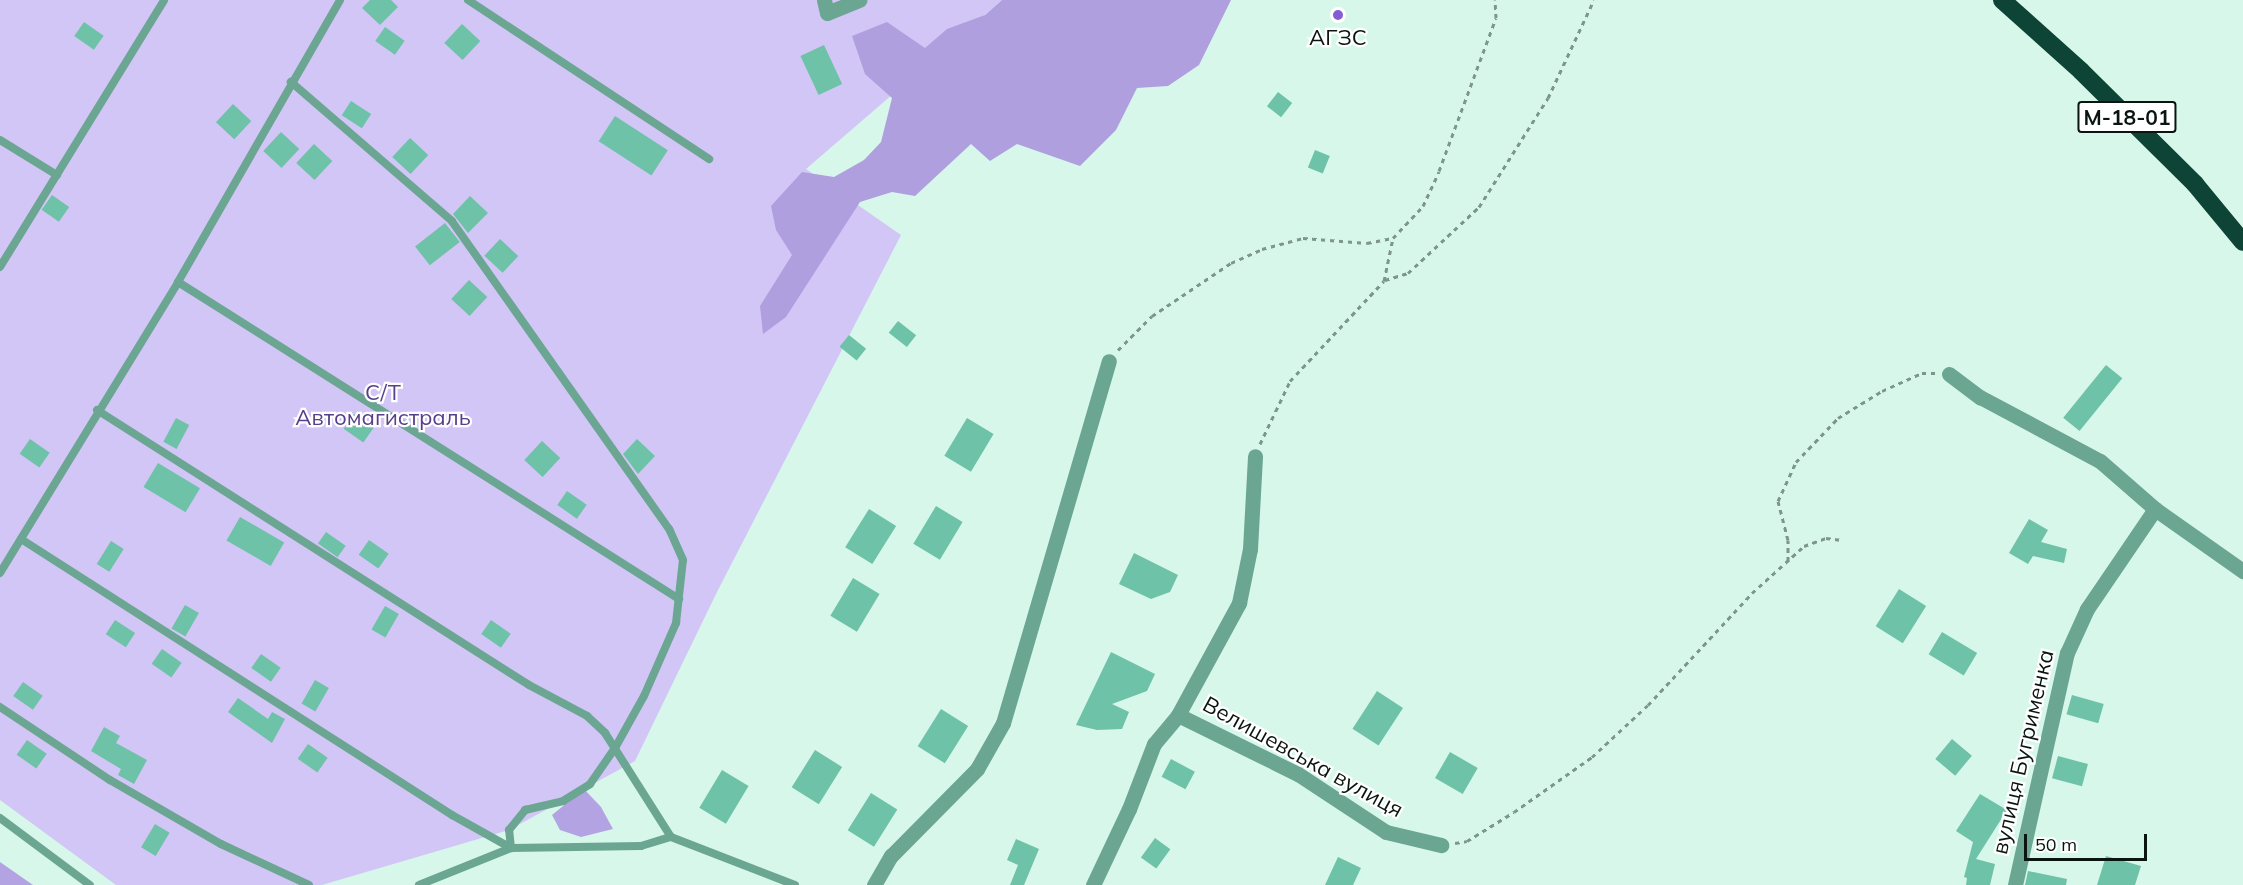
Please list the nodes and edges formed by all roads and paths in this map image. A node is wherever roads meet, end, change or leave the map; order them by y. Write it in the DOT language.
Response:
graph roads {
  1 [pos="164,0"];
  2 [pos="340,0"];
  3 [pos="468,0"];
  4 [pos="824,0"];
  5 [pos="860,0"];
  6 [pos="1495,0"];
  7 [pos="1594,0"];
  8 [pos="2002,0"];
  9 [pos="291,82"];
  10 [pos="0,141"];
  11 [pos="709,159"];
  12 [pos="57,175"];
  13 [pos="1393,238"];
  14 [pos="2243,242"];
  15 [pos="0,267"];
  16 [pos="1384,281"];
  17 [pos="178,282"];
  18 [pos="1109,361"];
  19 [pos="1948,374"];
  20 [pos="97,410"];
  21 [pos="1255,456"];
  22 [pos="2155,509"];
  23 [pos="21,539"];
  24 [pos="1842,540"];
  25 [pos="1788,561"];
  26 [pos="2243,571"];
  27 [pos="0,573"];
  28 [pos="679,599"];
  29 [pos="0,706"];
  30 [pos="1178,715"];
  31 [pos="615,748"];
  32 [pos="0,818"];
  33 [pos="671,837"];
  34 [pos="1441,845"];
  35 [pos="511,848"];
  36 [pos="90,885"];
  37 [pos="309,885"];
  38 [pos="419,885"];
  39 [pos="795,885"];
  40 [pos="874,885"];
  41 [pos="1093,885"];
  42 [pos="2015,885"];
  1 -- 12 [label="lane"];
  2 -- 9 [label="lane"];
  3 -- 11 [label="lane"];
  4 -- 5 [label="street"];
  6 -- 13 [label="path"];
  7 -- 16 [label="path"];
  8 -- 14 [label="highway, М-18-01"];
  9 -- 17 [label="lane"];
  9 -- 28 [label="lane"];
  10 -- 12 [label="lane"];
  12 -- 15 [label="lane"];
  13 -- 16 [label="path"];
  13 -- 18 [label="path"];
  16 -- 21 [label="path"];
  17 -- 20 [label="lane"];
  17 -- 28 [label="lane"];
  18 -- 40 [label="street"];
  19 -- 22 [label="street"];
  19 -- 25 [label="path"];
  20 -- 23 [label="lane"];
  20 -- 31 [label="lane"];
  21 -- 30 [label="street"];
  22 -- 26 [label="street"];
  22 -- 42 [label="street, вулиця Бугрименка"];
  23 -- 27 [label="lane"];
  23 -- 35 [label="lane"];
  24 -- 25 [label="path"];
  25 -- 34 [label="path"];
  28 -- 31 [label="lane"];
  29 -- 37 [label="lane"];
  30 -- 34 [label="street, Велишевська вулиця"];
  30 -- 41 [label="street"];
  31 -- 33 [label="lane"];
  31 -- 35 [label="lane"];
  32 -- 36 [label="lane"];
  33 -- 35 [label="lane"];
  33 -- 39 [label="lane"];
  35 -- 38 [label="lane"];
}
